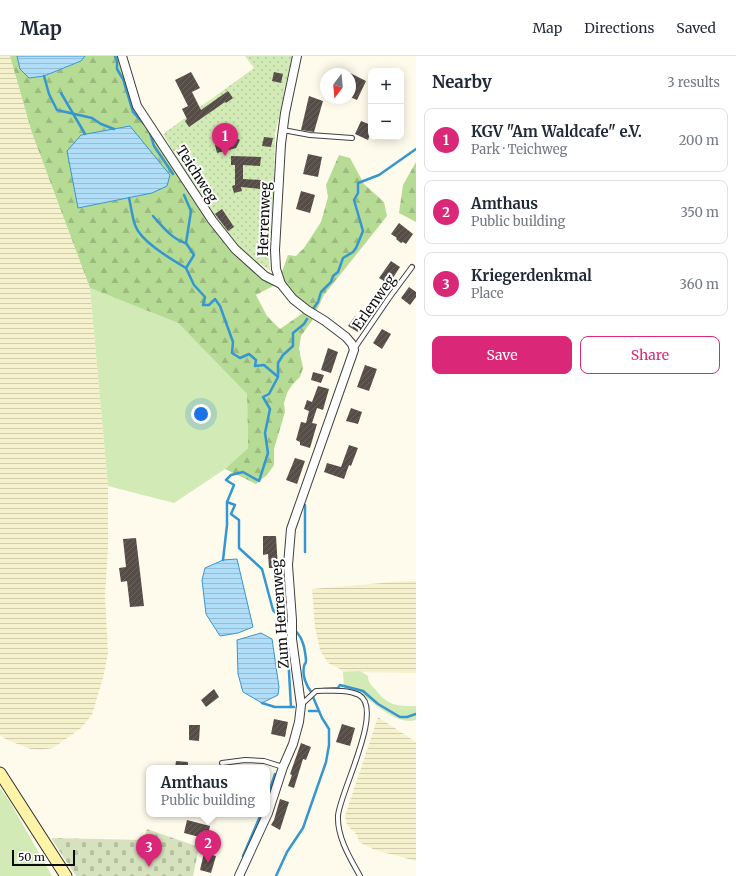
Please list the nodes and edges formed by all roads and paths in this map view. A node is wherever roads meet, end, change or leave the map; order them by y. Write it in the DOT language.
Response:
graph roads {
  1 [pos="122,56"];
  2 [pos="297,56"];
  3 [pos="283,130"];
  4 [pos="352,138"];
  5 [pos="412,267"];
  6 [pos="281,284"];
  7 [pos="354,350"];
  8 [pos="301,705"];
  9 [pos="222,763"];
  10 [pos="283,767"];
  11 [pos="0,773"];
  12 [pos="270,807"];
  13 [pos="266,817"];
  14 [pos="66,876"];
  15 [pos="239,876"];
  16 [pos="360,876"];
  1 -- 6 [label="street, Teichweg"];
  2 -- 3 [label="street, Herrenweg"];
  3 -- 4 [label="lane"];
  3 -- 6 [label="street, Herrenweg"];
  5 -- 7 [label="lane, Erlenweg"];
  6 -- 7 [label="street, Herrenweg"];
  7 -- 8 [label="street, Zum Herrenweg"];
  8 -- 10 [label="street, Zum Herrenweg"];
  8 -- 16 [label="lane"];
  9 -- 10 [label="lane"];
  10 -- 12 [label="street, Zum Herrenweg"];
  11 -- 14 [label="main road"];
  13 -- 15 [label="street, Zum Herrenweg"];
}
